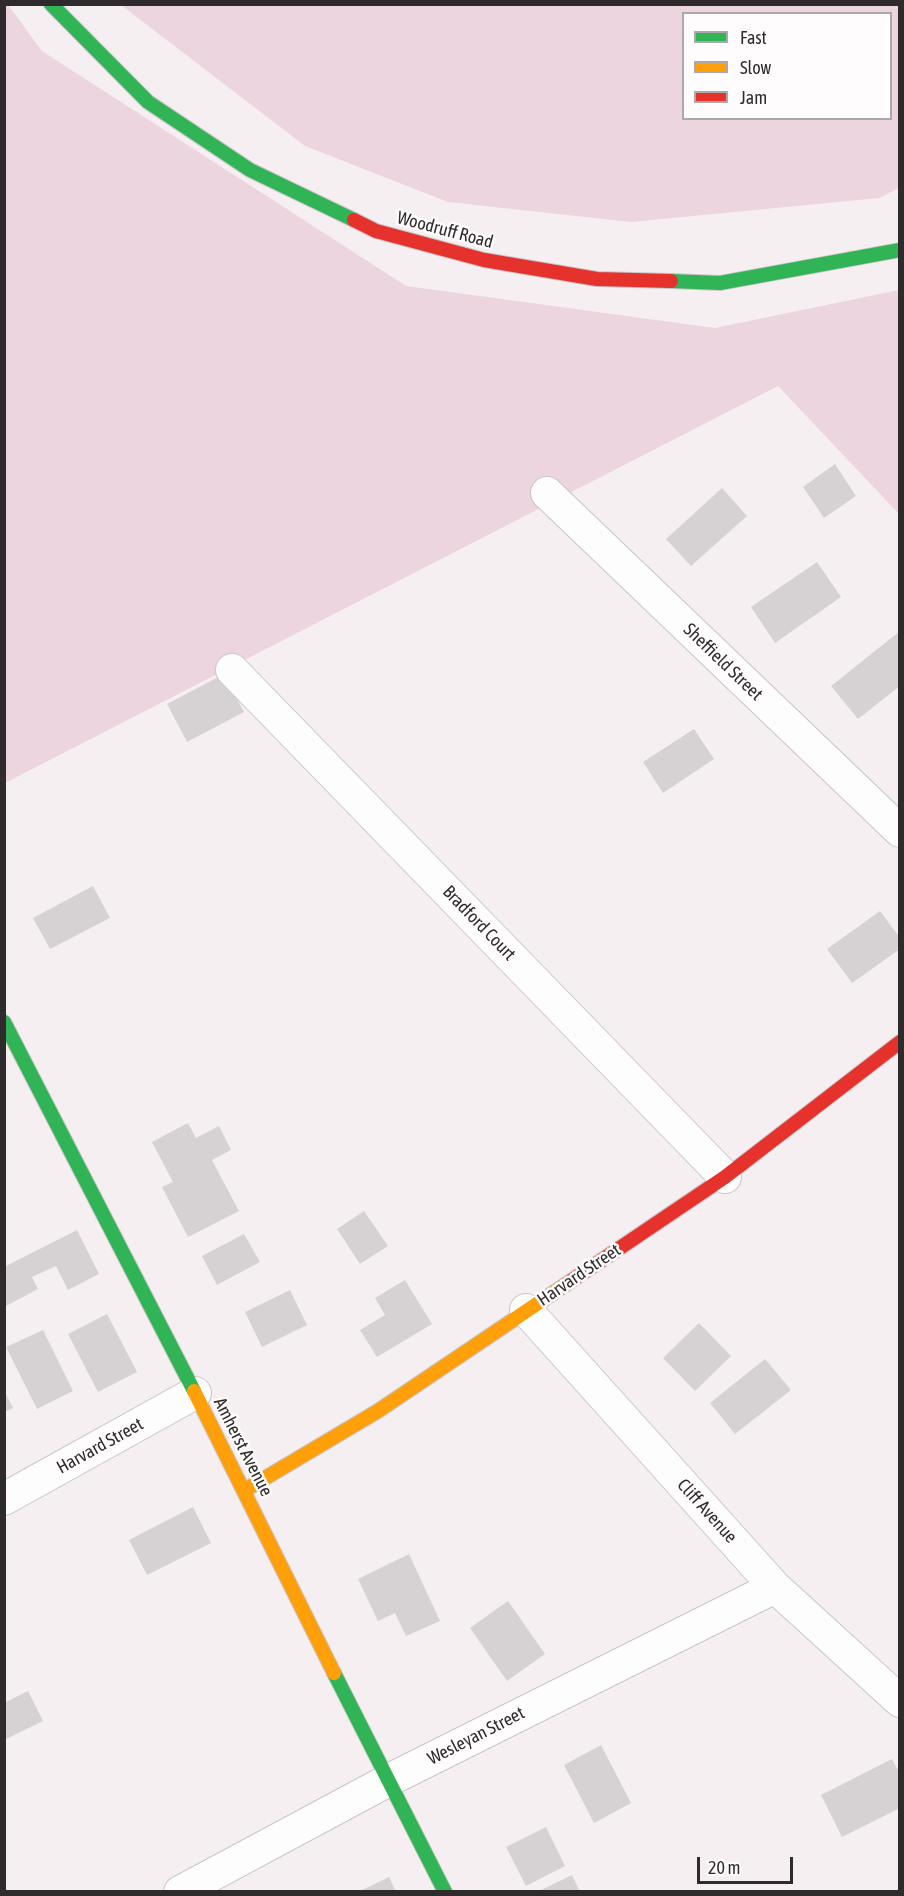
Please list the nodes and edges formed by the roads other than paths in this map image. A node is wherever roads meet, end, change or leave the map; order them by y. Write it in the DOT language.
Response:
graph roads {
  1 [pos="51,4"];
  2 [pos="900,250"];
  3 [pos="547,494"];
  4 [pos="232,670"];
  5 [pos="900,831"];
  6 [pos="4,1022"];
  7 [pos="900,1042"];
  8 [pos="725,1177"];
  9 [pos="526,1310"];
  10 [pos="195,1393"];
  11 [pos="245,1490"];
  12 [pos="4,1499"];
  13 [pos="775,1587"];
  14 [pos="900,1701"];
  15 [pos="387,1781"];
  16 [pos="180,1892"];
  17 [pos="445,1892"];
  1 -- 2 [label="street, Woodruff Road"];
  3 -- 5 [label="street, Sheffield Street"];
  4 -- 8 [label="street, Bradford Court"];
  6 -- 10 [label="street, Amherst Avenue"];
  7 -- 8 [label="street, Harvard Street"];
  8 -- 9 [label="street, Harvard Street"];
  9 -- 11 [label="street, Harvard Street"];
  9 -- 13 [label="street, Cliff Avenue"];
  10 -- 11 [label="street, Amherst Avenue"];
  10 -- 12 [label="street, Harvard Street"];
  11 -- 15 [label="street, Amherst Avenue"];
  13 -- 14 [label="street, Cliff Avenue"];
  13 -- 15 [label="street, Wesleyan Street"];
  15 -- 16 [label="street, Wesleyan Street"];
  15 -- 17 [label="street, Amherst Avenue"];
}
